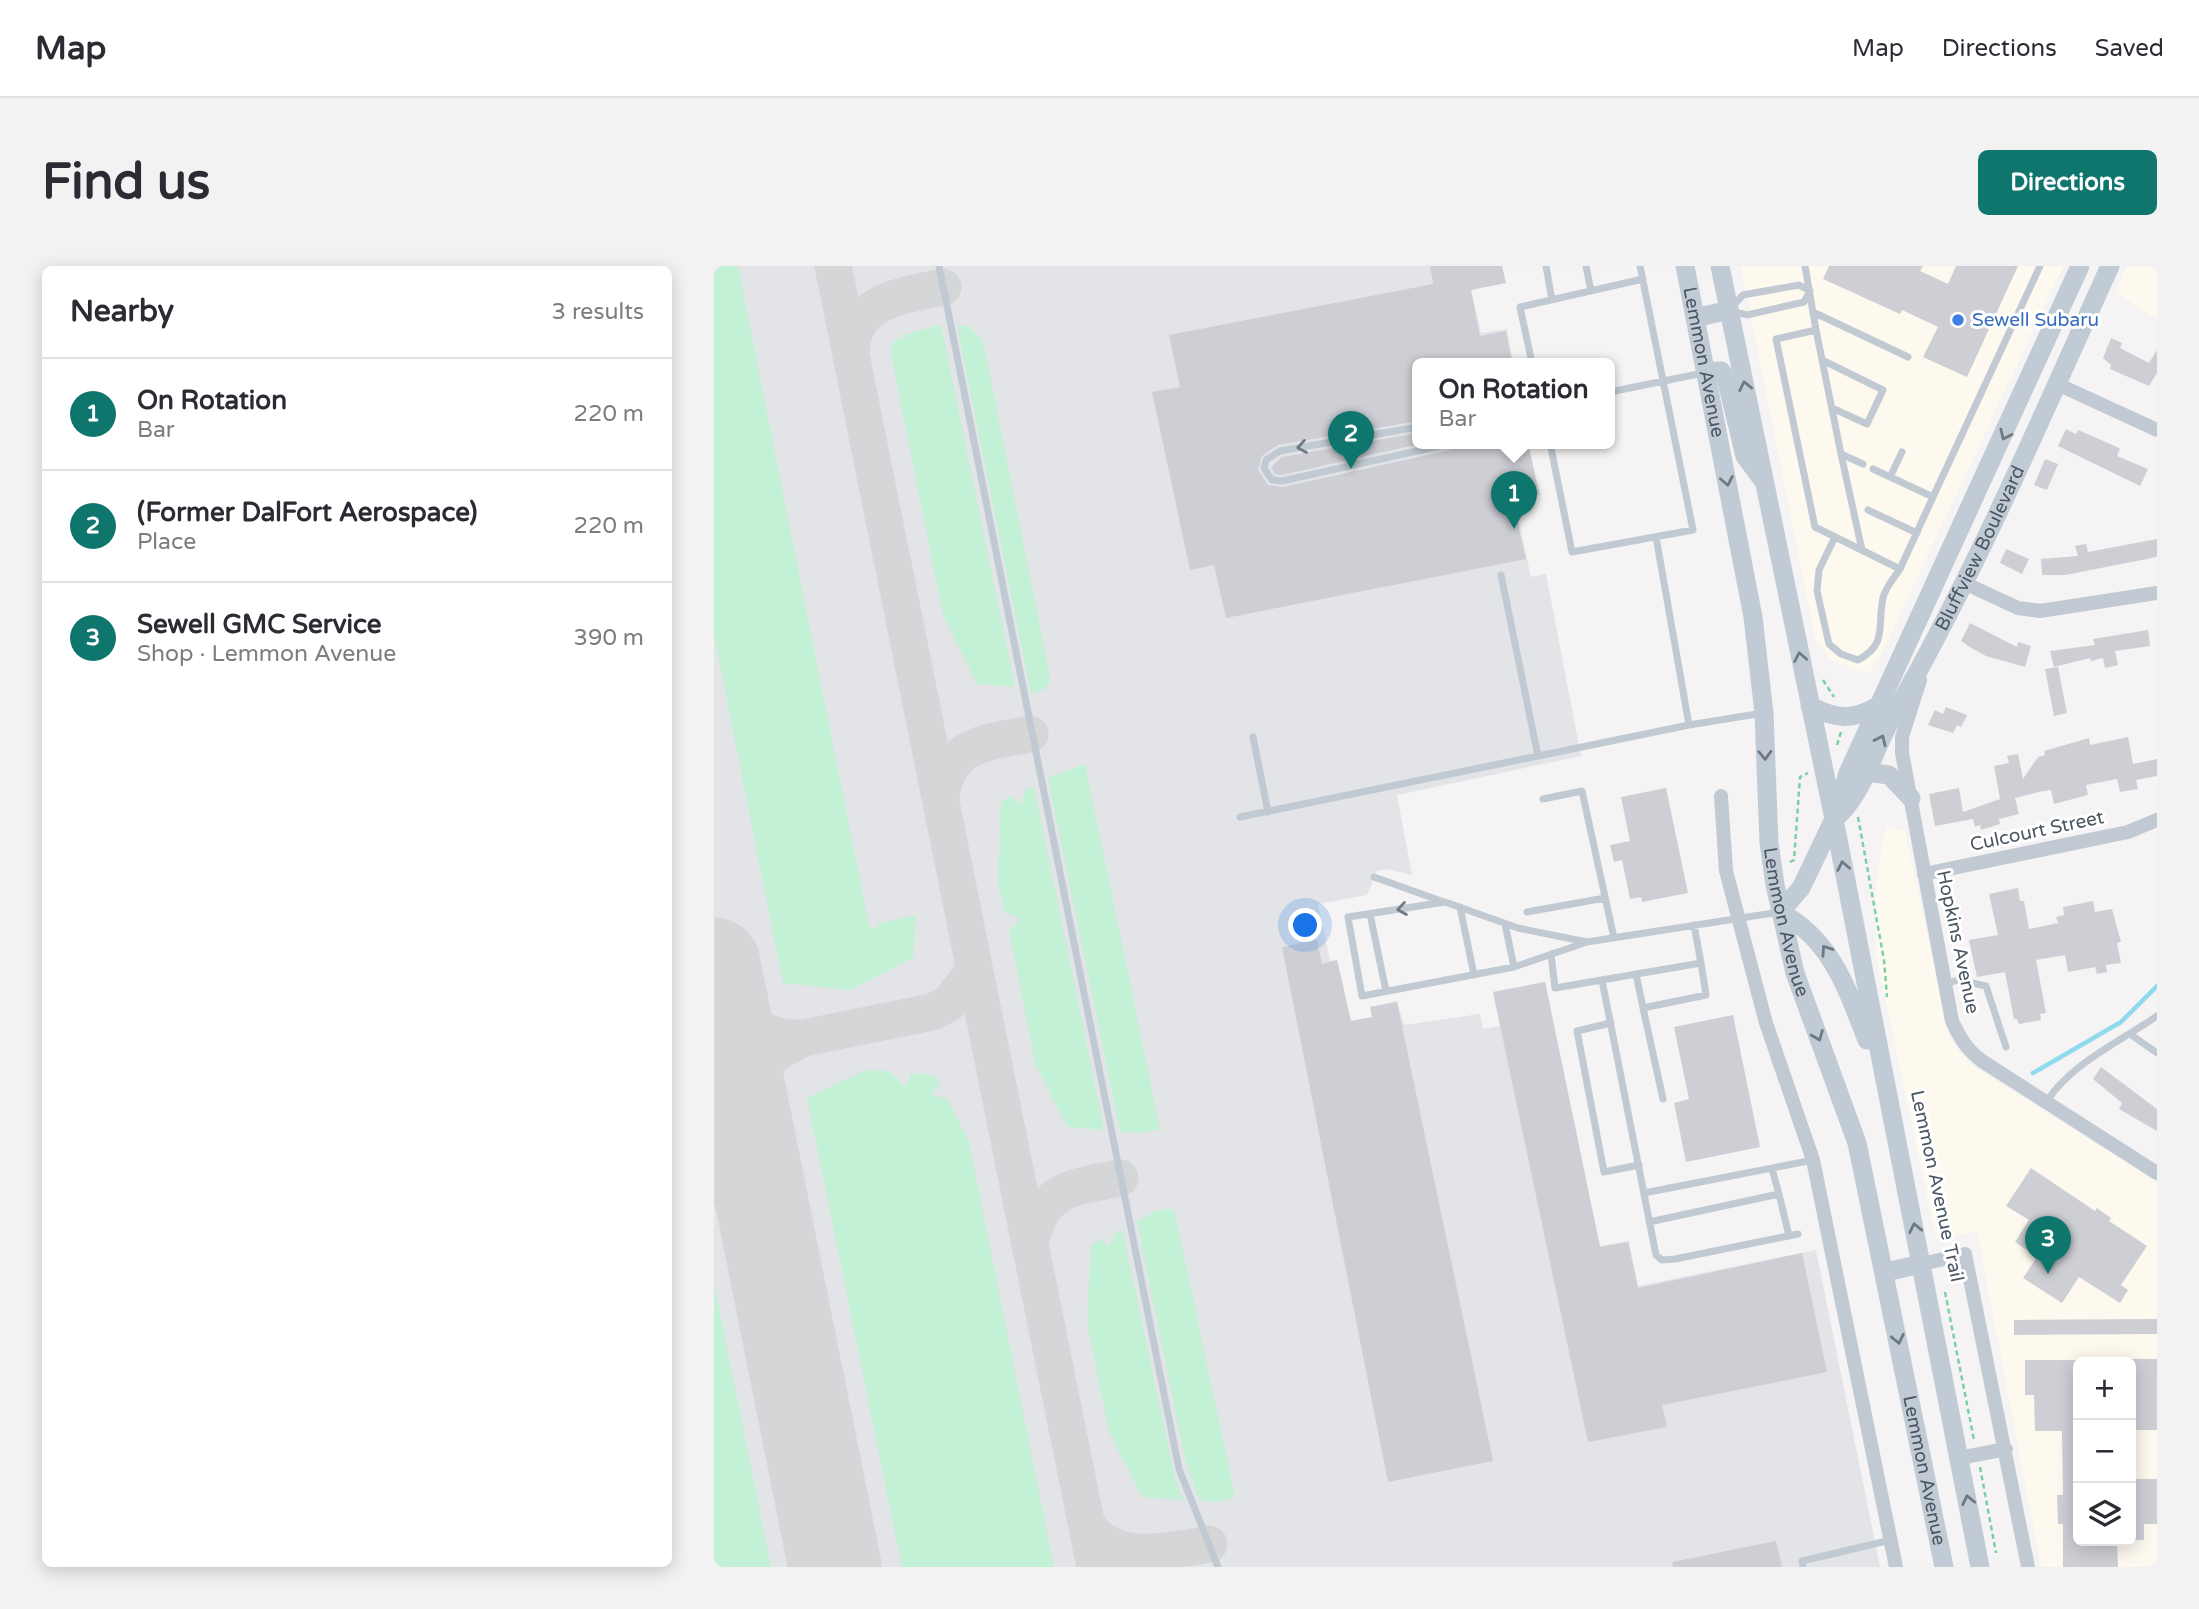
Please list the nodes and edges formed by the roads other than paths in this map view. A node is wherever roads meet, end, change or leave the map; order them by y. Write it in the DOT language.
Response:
graph roads {
  1 [pos="939,266"];
  2 [pos="1546,266"];
  3 [pos="1586,266"];
  4 [pos="1640,266"];
  5 [pos="1685,266"];
  6 [pos="1720,266"];
  7 [pos="1805,266"];
  8 [pos="2039,266"];
  9 [pos="2080,266"];
  10 [pos="2110,266"];
  11 [pos="1643,279"];
  12 [pos="1591,291"];
  13 [pos="1810,291"];
  14 [pos="1552,300"];
  15 [pos="1729,310"];
  16 [pos="1813,312"];
  17 [pos="1695,318"];
  18 [pos="1816,330"];
  19 [pos="1908,357"];
  20 [pos="1531,358"];
  21 [pos="1822,360"];
  22 [pos="1707,372"];
  23 [pos="2033,373"];
  24 [pos="1665,381"];
  25 [pos="2057,384"];
  26 [pos="1615,391"];
  27 [pos="1832,408"];
  28 [pos="1412,428"];
  29 [pos="2157,430"];
  30 [pos="1427,449"];
  31 [pos="1551,449"];
  32 [pos="1902,452"];
  33 [pos="1841,454"];
  34 [pos="1863,464"];
  35 [pos="1873,468"];
  36 [pos="1890,477"];
  37 [pos="1765,482"];
  38 [pos="1933,497"];
  39 [pos="1868,510"];
  40 [pos="1917,533"];
  41 [pos="1656,537"];
  42 [pos="1835,537"];
  43 [pos="1862,550"];
  44 [pos="1900,569"];
  45 [pos="1942,573"];
  46 [pos="1501,575"];
  47 [pos="1964,583"];
  48 [pos="2157,593"];
  49 [pos="1926,661"];
  50 [pos="1881,704"];
  51 [pos="1810,706"];
  52 [pos="1764,713"];
  53 [pos="1689,725"];
  54 [pos="1253,737"];
  55 [pos="1538,756"];
  56 [pos="1866,772"];
  57 [pos="1721,796"];
  58 [pos="1911,798"];
  59 [pos="1543,799"];
  60 [pos="1268,811"];
  61 [pos="1240,817"];
  62 [pos="1834,819"];
  63 [pos="2157,820"];
  64 [pos="1924,874"];
  65 [pos="1374,877"];
  66 [pos="1605,898"];
  67 [pos="1445,902"];
  68 [pos="1460,907"];
  69 [pos="1527,912"];
  70 [pos="1780,912"];
  71 [pos="1370,914"];
  72 [pos="1738,918"];
  73 [pos="1505,924"];
  74 [pos="1695,925"];
  75 [pos="1614,938"];
  76 [pos="1587,942"];
  77 [pos="1551,954"];
  78 [pos="1701,962"];
  79 [pos="1514,967"];
  80 [pos="1636,974"];
  81 [pos="1474,975"];
  82 [pos="1602,979"];
  83 [pos="1945,984"];
  84 [pos="1386,991"];
  85 [pos="1643,1008"];
  86 [pos="2157,1016"];
  87 [pos="1611,1023"];
  88 [pos="2130,1034"];
  89 [pos="2006,1047"];
  90 [pos="2157,1053"];
  91 [pos="1883,1079"];
  92 [pos="1663,1099"];
  93 [pos="2046,1102"];
  94 [pos="1813,1160"];
  95 [pos="1639,1165"];
  96 [pos="1772,1169"];
  97 [pos="2157,1173"];
  98 [pos="1644,1193"];
  99 [pos="1779,1194"];
  100 [pos="1649,1222"];
  101 [pos="1798,1234"];
  102 [pos="1789,1236"];
  103 [pos="1930,1262"];
  104 [pos="1885,1272"];
  105 [pos="2006,1449"];
  106 [pos="1968,1456"];
  107 [pos="1891,1540"];
  108 [pos="1988,1562"];
  109 [pos="1218,1567"];
  110 [pos="1803,1567"];
  111 [pos="1896,1567"];
  112 [pos="1944,1567"];
  113 [pos="2028,1567"];
  1 -- 109 [label="lane"];
  2 -- 14 [label="lane"];
  3 -- 12 [label="lane"];
  4 -- 11 [label="lane"];
  5 -- 17 [label="main road, Lemmon Avenue"];
  6 -- 15 [label="main road, Lemmon Avenue"];
  7 -- 13 [label="lane"];
  8 -- 38 [label="lane"];
  9 -- 23 [label="main road, Bluffview Boulevard"];
  10 -- 25 [label="main road, Bluffview Boulevard"];
  11 -- 12 [label="lane"];
  11 -- 24 [label="lane"];
  12 -- 14 [label="lane"];
  13 -- 15 [label="lane"];
  13 -- 15 [label="lane"];
  13 -- 16 [label="lane"];
  14 -- 20 [label="lane"];
  15 -- 17 [label="main road"];
  37 -- 15 [label="main road, Lemmon Avenue, one-way"];
  16 -- 18 [label="lane"];
  16 -- 19 [label="lane"];
  17 -- 22 [label="main road, Lemmon Avenue"];
  18 -- 21 [label="lane"];
  18 -- 42 [label="lane"];
  21 -- 27 [label="lane"];
  21 -- 27 [label="lane"];
  22 -- 24 [label="lane"];
  22 -- 37 [label="main road"];
  22 -- 52 [label="main road, Lemmon Avenue, one-way"];
  23 -- 25 [label="main road"];
  23 -- 45 [label="main road, Bluffview Boulevard, one-way"];
  24 -- 26 [label="lane"];
  24 -- 41 [label="lane"];
  25 -- 29 [label="street"];
  25 -- 47 [label="main road, Bluffview Boulevard"];
  27 -- 33 [label="lane"];
  28 -- 30 [label="lane, one-way"];
  31 -- 41 [label="lane"];
  32 -- 36 [label="lane"];
  33 -- 34 [label="lane"];
  33 -- 43 [label="lane"];
  35 -- 36 [label="lane"];
  36 -- 38 [label="lane"];
  51 -- 37 [label="main road, Lemmon Avenue, one-way"];
  38 -- 40 [label="lane"];
  39 -- 40 [label="lane"];
  40 -- 44 [label="lane"];
  41 -- 53 [label="lane"];
  42 -- 43 [label="lane"];
  42 -- 44 [label="lane"];
  43 -- 44 [label="lane"];
  45 -- 47 [label="main road"];
  45 -- 50 [label="main road, Bluffview Boulevard"];
  46 -- 55 [label="lane"];
  47 -- 48 [label="street"];
  47 -- 49 [label="main road, Bluffview Boulevard"];
  56 -- 49 [label="main road, Bluffview Boulevard, one-way"];
  49 -- 58 [label="street, Hopkins Avenue"];
  50 -- 51 [label="main road"];
  50 -- 62 [label="main road, Bluffview Boulevard"];
  51 -- 62 [label="main road, Lemmon Avenue"];
  52 -- 53 [label="lane"];
  52 -- 70 [label="main road, Lemmon Avenue, one-way"];
  53 -- 55 [label="lane"];
  54 -- 60 [label="lane"];
  55 -- 60 [label="lane"];
  56 -- 58 [label="main road"];
  56 -- 62 [label="main road, Bluffview Boulevard"];
  57 -- 72 [label="street"];
  58 -- 64 [label="street, Hopkins Avenue"];
  59 -- 66 [label="lane"];
  60 -- 61 [label="lane"];
  62 -- 70 [label="main road, Bluffview Boulevard"];
  91 -- 62 [label="main road, Lemmon Avenue, one-way"];
  63 -- 64 [label="street, Culcourt Street"];
  64 -- 83 [label="street, Hopkins Avenue"];
  65 -- 67 [label="lane"];
  66 -- 69 [label="lane"];
  66 -- 75 [label="lane"];
  67 -- 68 [label="lane"];
  67 -- 71 [label="lane, one-way"];
  68 -- 73 [label="lane"];
  68 -- 81 [label="lane"];
  70 -- 72 [label="lane"];
  91 -- 70 [label="main road, one-way"];
  70 -- 104 [label="main road, Lemmon Avenue, one-way"];
  71 -- 84 [label="lane"];
  71 -- 84 [label="lane"];
  72 -- 74 [label="lane"];
  72 -- 94 [label="street"];
  73 -- 76 [label="lane"];
  73 -- 79 [label="lane"];
  74 -- 75 [label="lane"];
  74 -- 78 [label="lane"];
  75 -- 76 [label="lane"];
  76 -- 77 [label="lane"];
  77 -- 79 [label="lane"];
  77 -- 82 [label="lane"];
  78 -- 80 [label="lane"];
  78 -- 85 [label="lane"];
  79 -- 81 [label="lane"];
  80 -- 82 [label="lane"];
  80 -- 85 [label="lane"];
  81 -- 84 [label="lane"];
  82 -- 87 [label="lane"];
  83 -- 89 [label="lane"];
  83 -- 93 [label="street, Hopkins Avenue"];
  85 -- 92 [label="lane"];
  86 -- 88 [label="lane"];
  87 -- 95 [label="lane"];
  87 -- 95 [label="lane"];
  88 -- 90 [label="lane"];
  88 -- 93 [label="lane"];
  103 -- 91 [label="main road, Lemmon Avenue, one-way"];
  93 -- 97 [label="street, Hopkins Avenue"];
  94 -- 96 [label="lane"];
  94 -- 107 [label="street"];
  95 -- 98 [label="lane"];
  96 -- 98 [label="lane"];
  96 -- 99 [label="lane"];
  98 -- 100 [label="lane"];
  99 -- 100 [label="lane"];
  99 -- 102 [label="lane"];
  100 -- 102 [label="lane"];
  101 -- 102 [label="lane"];
  103 -- 104 [label="main road"];
  103 -- 105 [label="street"];
  103 -- 106 [label="main road, Lemmon Avenue"];
  104 -- 112 [label="main road, Lemmon Avenue, one-way"];
  105 -- 106 [label="street"];
  105 -- 113 [label="street"];
  108 -- 106 [label="main road, Lemmon Avenue, one-way"];
  107 -- 110 [label="lane"];
  107 -- 111 [label="street"];
}
